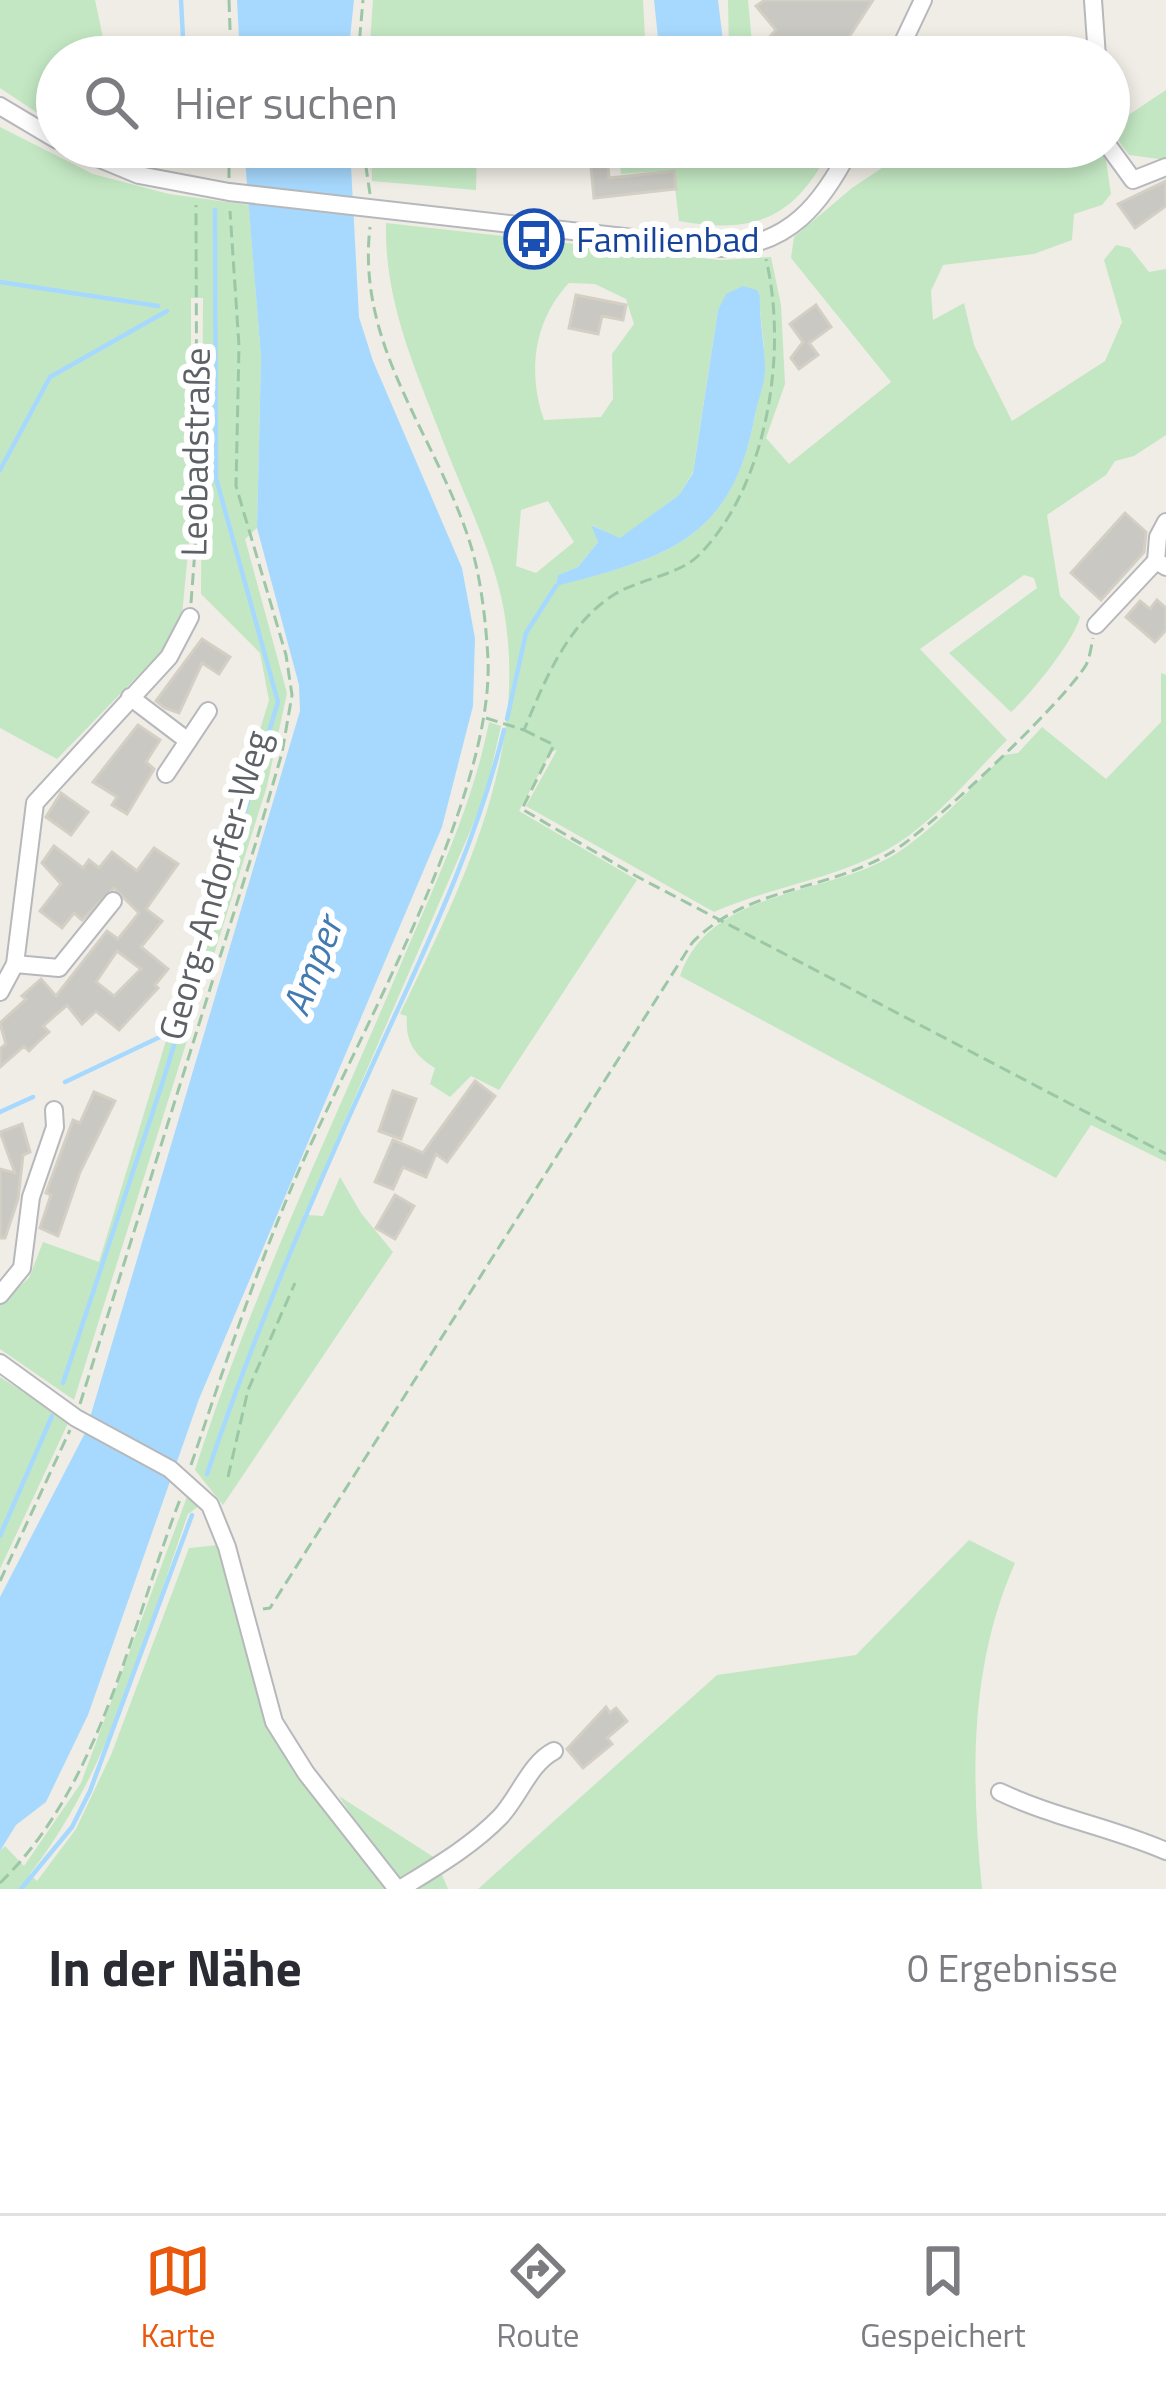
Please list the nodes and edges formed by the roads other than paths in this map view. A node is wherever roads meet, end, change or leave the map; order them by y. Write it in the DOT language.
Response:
graph roads {
  1 [pos="923,0"];
  2 [pos="1093,0"];
  3 [pos="906,36"];
  4 [pos="1096,36"];
  5 [pos="0,106"];
  6 [pos="36,127"];
  7 [pos="1166,167"];
  8 [pos="122,168"];
  9 [pos="838,168"];
  10 [pos="1124,168"];
  11 [pos="1166,522"];
  12 [pos="1161,564"];
  13 [pos="190,617"];
  14 [pos="1096,625"];
  15 [pos="130,697"];
  16 [pos="208,711"];
  17 [pos="188,741"];
  18 [pos="166,774"];
  19 [pos="113,902"];
  20 [pos="15,964"];
  21 [pos="0,992"];
  22 [pos="54,1110"];
  23 [pos="0,1295"];
  24 [pos="0,1363"];
  25 [pos="554,1751"];
  26 [pos="1000,1792"];
  27 [pos="1166,1851"];
  28 [pos="398,1889"];
  1 -- 3 [label="street"];
  2 -- 4 [label="street"];
  5 -- 6 [label="street"];
  7 -- 10 [label="street"];
  8 -- 9 [label="street"];
  11 -- 12 [label="street"];
  12 -- 14 [label="street"];
  13 -- 15 [label="street"];
  15 -- 17 [label="street"];
  15 -- 20 [label="street"];
  16 -- 17 [label="street"];
  17 -- 18 [label="street"];
  19 -- 20 [label="street"];
  20 -- 21 [label="street"];
  22 -- 23 [label="street"];
  24 -- 28 [label="street"];
  25 -- 28 [label="street"];
  26 -- 27 [label="street"];
}
